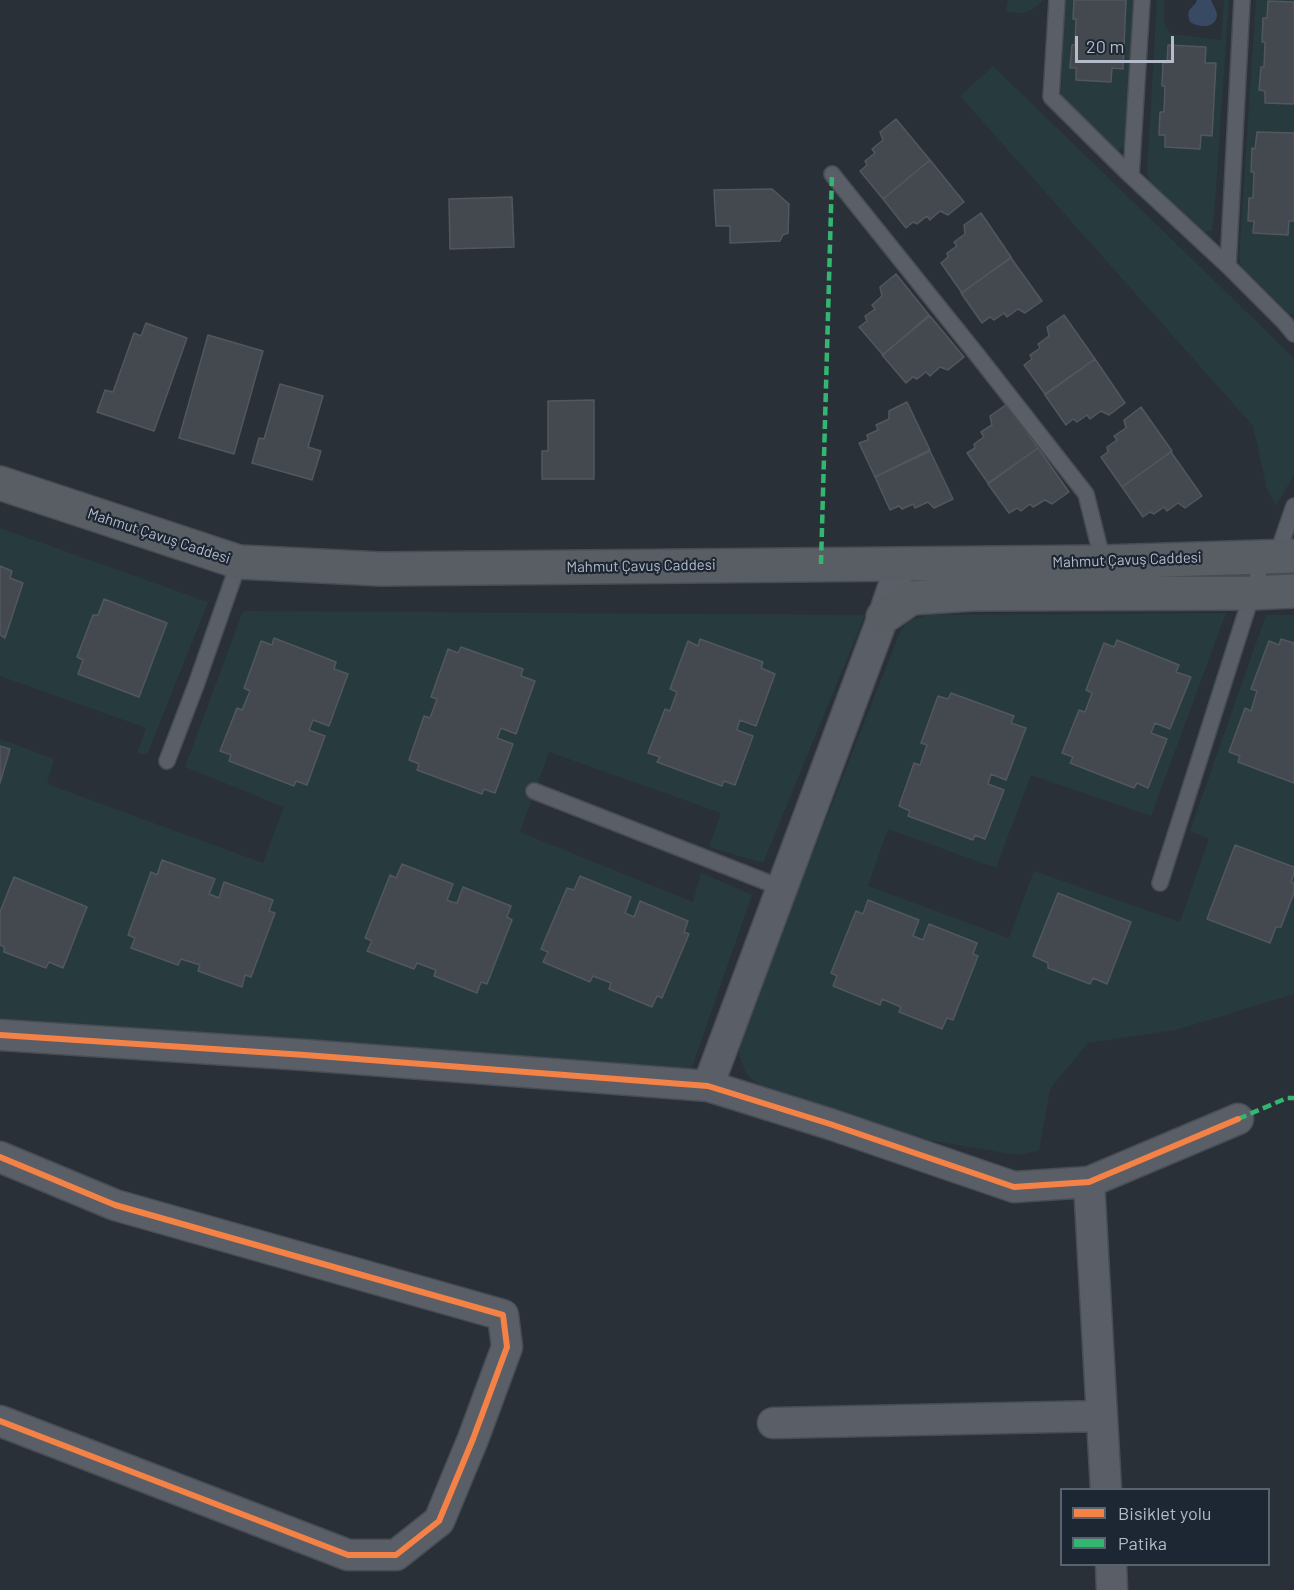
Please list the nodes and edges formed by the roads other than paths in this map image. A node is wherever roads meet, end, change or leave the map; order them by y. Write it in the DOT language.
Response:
graph roads {
  1 [pos="1057,0"];
  2 [pos="1142,0"];
  3 [pos="1242,0"];
  4 [pos="832,174"];
  5 [pos="1131,176"];
  6 [pos="1228,266"];
  7 [pos="1294,334"];
  8 [pos="0,483"];
  9 [pos="0,501"];
  10 [pos="1294,506"];
  11 [pos="1103,562"];
  12 [pos="1273,568"];
  13 [pos="237,569"];
  14 [pos="897,575"];
  15 [pos="1294,591"];
  16 [pos="883,617"];
  17 [pos="167,762"];
  18 [pos="534,791"];
  19 [pos="1160,883"];
  20 [pos="782,888"];
  21 [pos="0,1035"];
  22 [pos="708,1086"];
  23 [pos="1238,1119"];
  24 [pos="0,1157"];
  25 [pos="1089,1182"];
  26 [pos="1102,1416"];
  27 [pos="0,1421"];
  28 [pos="773,1423"];
  29 [pos="1106,1488"];
  30 [pos="1111,1566"];
  31 [pos="1112,1590"];
  1 -- 5 [label="lane"];
  2 -- 5 [label="lane"];
  3 -- 6 [label="lane"];
  4 -- 11 [label="lane"];
  5 -- 6 [label="lane"];
  6 -- 7 [label="lane"];
  8 -- 13 [label="main road, Mahmut Çavuş Caddesi"];
  9 -- 13 [label="main road"];
  10 -- 12 [label="lane"];
  11 -- 12 [label="main road, Mahmut Çavuş Caddesi"];
  11 -- 14 [label="main road, Mahmut Çavuş Caddesi"];
  12 -- 14 [label="main road"];
  12 -- 15 [label="main road"];
  12 -- 16 [label="main road"];
  12 -- 19 [label="lane"];
  13 -- 14 [label="main road, Mahmut Çavuş Caddesi"];
  13 -- 17 [label="lane"];
  14 -- 16 [label="street"];
  16 -- 20 [label="street"];
  18 -- 20 [label="lane"];
  20 -- 22 [label="street"];
  21 -- 22 [label="street"];
  22 -- 25 [label="street"];
  23 -- 25 [label="street"];
  24 -- 27 [label="street"];
  25 -- 26 [label="street"];
  26 -- 28 [label="street"];
  26 -- 29 [label="street"];
  30 -- 31 [label="street"];
}
